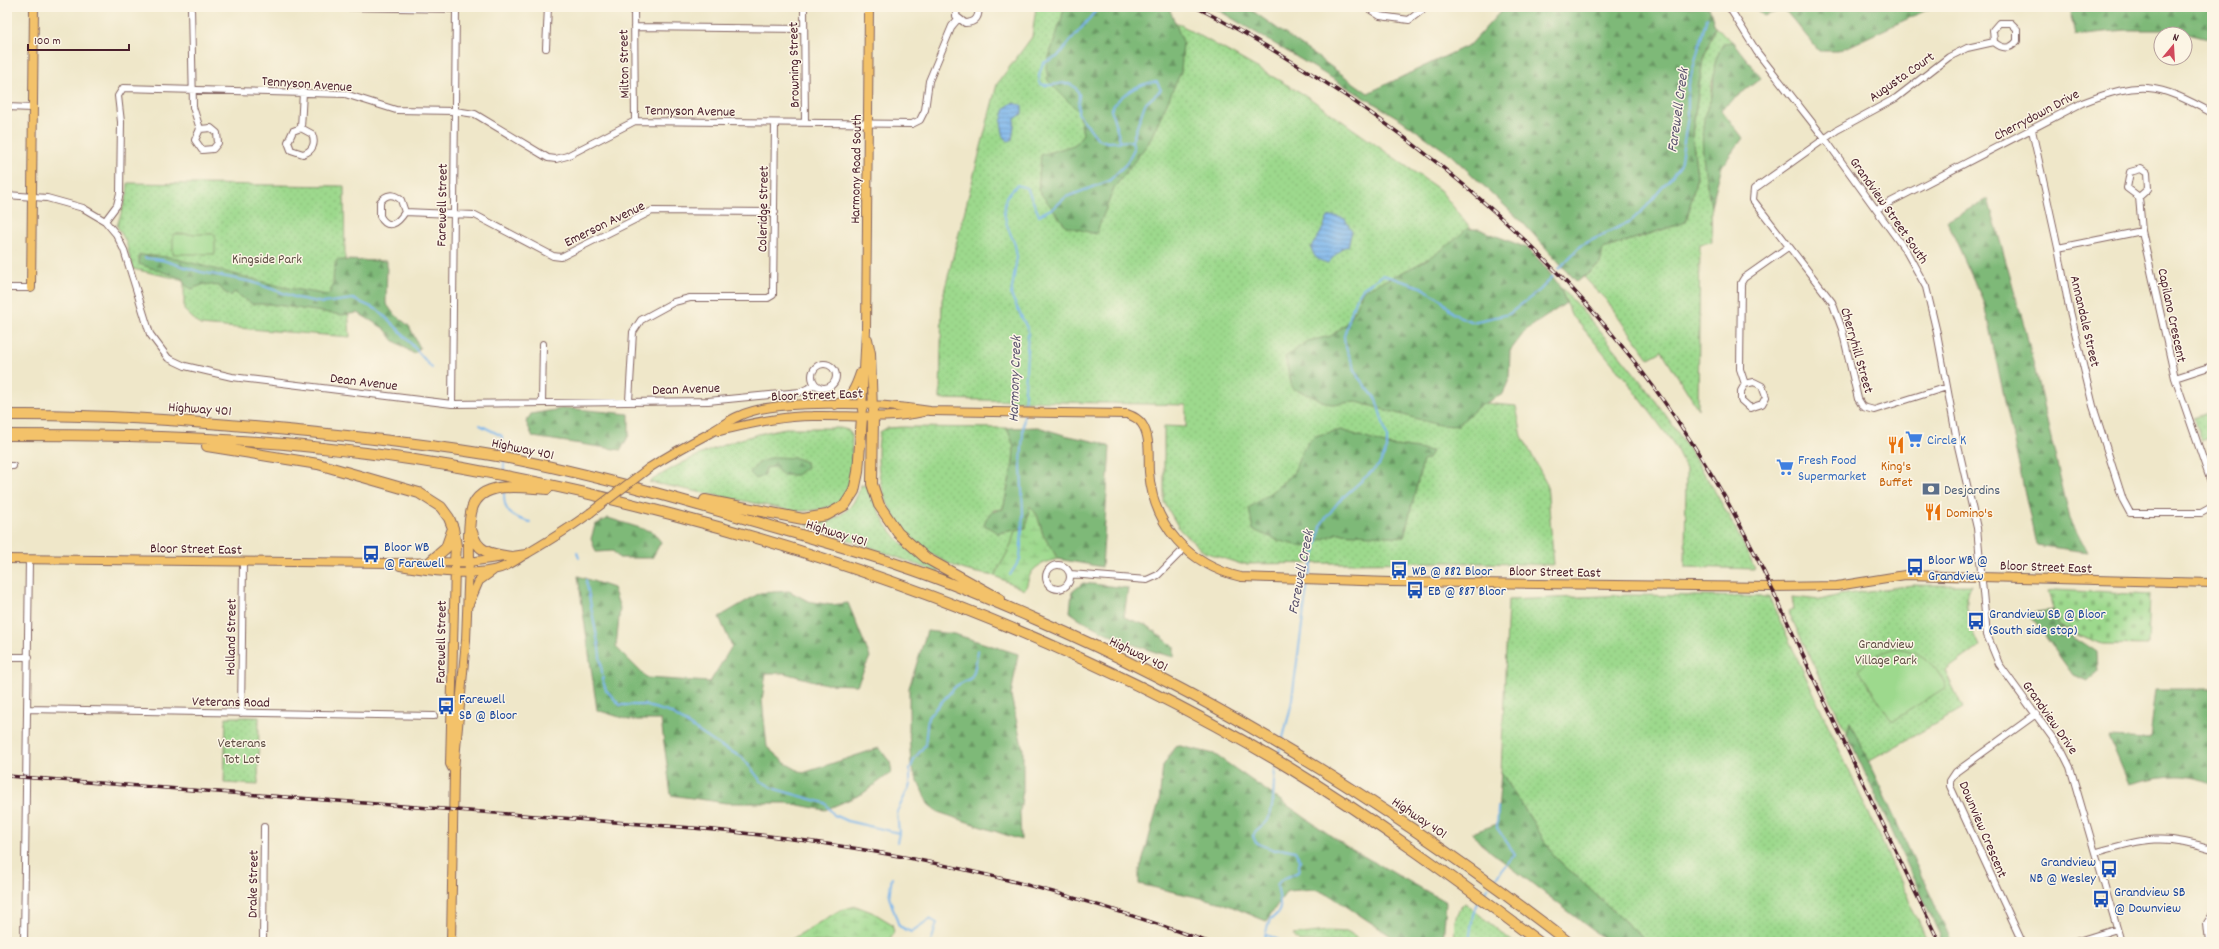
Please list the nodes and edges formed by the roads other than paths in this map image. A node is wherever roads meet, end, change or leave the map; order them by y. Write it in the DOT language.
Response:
graph roads {
  1 [pos="34,7"];
  2 [pos="191,7"];
  3 [pos="342,7"];
  4 [pos="352,7"];
  5 [pos="548,7"];
  6 [pos="634,7"];
  7 [pos="804,7"];
  8 [pos="869,7"];
  9 [pos="957,7"];
  10 [pos="978,7"];
  11 [pos="1366,7"];
  12 [pos="1426,7"];
  13 [pos="1729,7"];
  14 [pos="456,8"];
  15 [pos="958,19"];
  16 [pos="634,27"];
  17 [pos="804,29"];
  18 [pos="1994,42"];
  19 [pos="546,48"];
  20 [pos="193,89"];
  21 [pos="303,92"];
  22 [pos="7,108"];
  23 [pos="32,108"];
  24 [pos="455,111"];
  25 [pos="2212,113"];
  26 [pos="636,121"];
  27 [pos="775,123"];
  28 [pos="805,123"];
  29 [pos="868,124"];
  30 [pos="301,128"];
  31 [pos="200,129"];
  32 [pos="2032,130"];
  33 [pos="1825,139"];
  34 [pos="1754,189"];
  35 [pos="7,195"];
  36 [pos="32,196"];
  37 [pos="2139,197"];
  38 [pos="1877,209"];
  39 [pos="405,212"];
  40 [pos="775,212"];
  41 [pos="454,214"];
  42 [pos="105,221"];
  43 [pos="2142,231"];
  44 [pos="1788,247"];
  45 [pos="2058,248"];
  46 [pos="7,288"];
  47 [pos="31,288"];
  48 [pos="866,330"];
  49 [pos="543,344"];
  50 [pos="863,365"];
  51 [pos="2212,366"];
  52 [pos="2175,378"];
  53 [pos="1745,384"];
  54 [pos="815,385"];
  55 [pos="1946,387"];
  56 [pos="629,401"];
  57 [pos="542,403"];
  58 [pos="452,404"];
  59 [pos="834,405"];
  60 [pos="862,405"];
  61 [pos="873,405"];
  62 [pos="930,411"];
  63 [pos="10,415"];
  64 [pos="862,416"];
  65 [pos="873,417"];
  66 [pos="710,433"];
  67 [pos="9,435"];
  68 [pos="122,435"];
  69 [pos="2212,485"];
  70 [pos="579,491"];
  71 [pos="666,494"];
  72 [pos="2212,507"];
  73 [pos="470,525"];
  74 [pos="453,528"];
  75 [pos="1184,549"];
  76 [pos="526,554"];
  77 [pos="511,557"];
  78 [pos="7,559"];
  79 [pos="29,559"];
  80 [pos="431,561"];
  81 [pos="243,562"];
  82 [pos="384,563"];
  83 [pos="455,567"];
  84 [pos="468,567"];
  85 [pos="493,570"];
  86 [pos="1070,574"];
  87 [pos="1981,577"];
  88 [pos="2212,583"];
  89 [pos="466,615"];
  90 [pos="1037,619"];
  91 [pos="7,657"];
  92 [pos="28,657"];
  93 [pos="27,709"];
  94 [pos="241,713"];
  95 [pos="2036,714"];
  96 [pos="434,716"];
  97 [pos="454,770"];
  98 [pos="264,827"];
  99 [pos="2212,849"];
  100 [pos="2097,852"];
  101 [pos="2212,915"];
  102 [pos="2118,929"];
  103 [pos="24,942"];
  104 [pos="264,942"];
  105 [pos="451,942"];
  106 [pos="1539,942"];
  107 [pos="1568,942"];
  108 [pos="2022,942"];
  109 [pos="2075,942"];
  110 [pos="2122,942"];
  111 [pos="2209,942"];
  1 -- 23 [label="main road"];
  2 -- 20 [label="street"];
  3 -- 4 [label="street"];
  4 -- 14 [label="street"];
  5 -- 19 [label="street"];
  6 -- 16 [label="street, Milton Street"];
  7 -- 17 [label="street, Browning Street"];
  8 -- 29 [label="main road, Harmony Road South"];
  9 -- 15 [label="street"];
  10 -- 15 [label="street"];
  11 -- 12 [label="street"];
  13 -- 33 [label="street, Grandview Street South"];
  14 -- 24 [label="street, Farewell Street"];
  15 -- 29 [label="street, Tennyson Avenue"];
  16 -- 17 [label="street"];
  16 -- 26 [label="street, Milton Street"];
  17 -- 28 [label="street, Browning Street"];
  18 -- 18 [label="street, Augusta Court"];
  18 -- 33 [label="street, Augusta Court"];
  20 -- 21 [label="street, Tennyson Avenue"];
  20 -- 31 [label="street"];
  20 -- 42 [label="street, Tennyson Avenue"];
  21 -- 24 [label="street, Tennyson Avenue"];
  21 -- 30 [label="street"];
  22 -- 23 [label="street"];
  23 -- 36 [label="main road"];
  24 -- 26 [label="street, Tennyson Avenue"];
  24 -- 41 [label="street, Farewell Street"];
  25 -- 32 [label="street, Cherrydown Drive"];
  26 -- 27 [label="street, Tennyson Avenue"];
  27 -- 28 [label="street, Tennyson Avenue"];
  27 -- 40 [label="street, Coleridge Street"];
  28 -- 29 [label="street, Tennyson Avenue"];
  29 -- 48 [label="main road, Harmony Road South"];
  30 -- 30 [label="street"];
  32 -- 38 [label="street, Cherrydown Drive"];
  32 -- 45 [label="street, Annandale Street"];
  33 -- 34 [label="street, Augusta Court"];
  33 -- 38 [label="street, Grandview Street South"];
  34 -- 44 [label="street, Cherryhill Street"];
  35 -- 36 [label="street, Dean Avenue"];
  36 -- 42 [label="street, Dean Avenue"];
  36 -- 47 [label="main road"];
  37 -- 37 [label="street"];
  37 -- 43 [label="street, Capilano Crescent"];
  38 -- 55 [label="street, Grandview Street South"];
  39 -- 39 [label="street"];
  39 -- 41 [label="street"];
  40 -- 41 [label="street, Emerson Avenue"];
  40 -- 56 [label="street, Coleridge Street"];
  41 -- 58 [label="street, Farewell Street"];
  42 -- 58 [label="street, Dean Avenue"];
  43 -- 45 [label="street"];
  43 -- 52 [label="street, Capilano Crescent"];
  44 -- 53 [label="street"];
  44 -- 55 [label="street, Cherryhill Street"];
  45 -- 72 [label="street, Annandale Street"];
  46 -- 47 [label="street"];
  48 -- 50 [label="main road, Harmony Road South"];
  48 -- 61 [label="main road, Harmony Road South"];
  49 -- 57 [label="street"];
  50 -- 59 [label="main road"];
  50 -- 60 [label="main road, Harmony Road South"];
  51 -- 52 [label="street"];
  52 -- 69 [label="street, Capilano Crescent"];
  53 -- 53 [label="street"];
  54 -- 54 [label="street, Dean Avenue"];
  54 -- 56 [label="street, Dean Avenue"];
  55 -- 87 [label="street, Grandview Street South"];
  56 -- 57 [label="street, Dean Avenue"];
  57 -- 58 [label="street, Dean Avenue"];
  59 -- 60 [label="main road, Bloor Street East"];
  59 -- 66 [label="main road, Bloor Street East"];
  60 -- 61 [label="main road, Bloor Street East"];
  60 -- 64 [label="main road, Harmony Road South"];
  61 -- 62 [label="main road, Bloor Street East"];
  61 -- 65 [label="main road, Harmony Road South"];
  62 -- 65 [label="main road, Bloor Street East"];
  62 -- 75 [label="main road, Bloor Street East"];
  63 -- 71 [label="highway, Highway 401"];
  64 -- 65 [label="main road, Bloor Street East"];
  64 -- 66 [label="main road, Bloor Street East"];
  64 -- 71 [label="highway"];
  65 -- 90 [label="highway"];
  66 -- 76 [label="main road, Bloor Street East, bridge"];
  67 -- 68 [label="highway, Highway 401"];
  68 -- 70 [label="highway, Highway 401"];
  68 -- 74 [label="highway"];
  70 -- 73 [label="highway"];
  70 -- 106 [label="highway, Highway 401"];
  71 -- 90 [label="highway, Highway 401"];
  73 -- 77 [label="highway"];
  73 -- 84 [label="highway"];
  74 -- 80 [label="highway"];
  74 -- 83 [label="highway"];
  75 -- 86 [label="street"];
  75 -- 87 [label="main road, Bloor Street East"];
  76 -- 77 [label="main road, Bloor Street East"];
  76 -- 85 [label="main road, Bloor Street East"];
  77 -- 84 [label="main road, Bloor Street East"];
  78 -- 79 [label="main road, Bloor Street East"];
  79 -- 81 [label="main road, Bloor Street East"];
  79 -- 92 [label="street"];
  80 -- 82 [label="main road, Bloor Street East"];
  80 -- 83 [label="main road, Bloor Street East"];
  81 -- 82 [label="main road, Bloor Street East"];
  81 -- 94 [label="street, Holland Street"];
  82 -- 83 [label="main road, Bloor Street East"];
  83 -- 84 [label="main road, Bloor Street East"];
  83 -- 97 [label="main road, Farewell Street"];
  84 -- 85 [label="main road, Bloor Street East"];
  84 -- 89 [label="main road, Farewell Street"];
  85 -- 89 [label="main road"];
  87 -- 88 [label="main road, Bloor Street East"];
  87 -- 95 [label="street, Grandview Drive"];
  89 -- 97 [label="main road, Farewell Street"];
  90 -- 107 [label="highway, Highway 401"];
  91 -- 92 [label="street"];
  92 -- 93 [label="street"];
  93 -- 94 [label="street, Veterans Road"];
  93 -- 103 [label="street"];
  94 -- 96 [label="street, Veterans Road"];
  95 -- 100 [label="street, Grandview Drive"];
  95 -- 108 [label="street, Downview Crescent"];
  97 -- 105 [label="main road, Farewell Street"];
  98 -- 104 [label="street, Drake Street"];
  99 -- 100 [label="street"];
  100 -- 102 [label="street, Grandview Drive"];
  101 -- 111 [label="street"];
  102 -- 109 [label="street"];
  102 -- 110 [label="street, Grandview Drive"];
}
